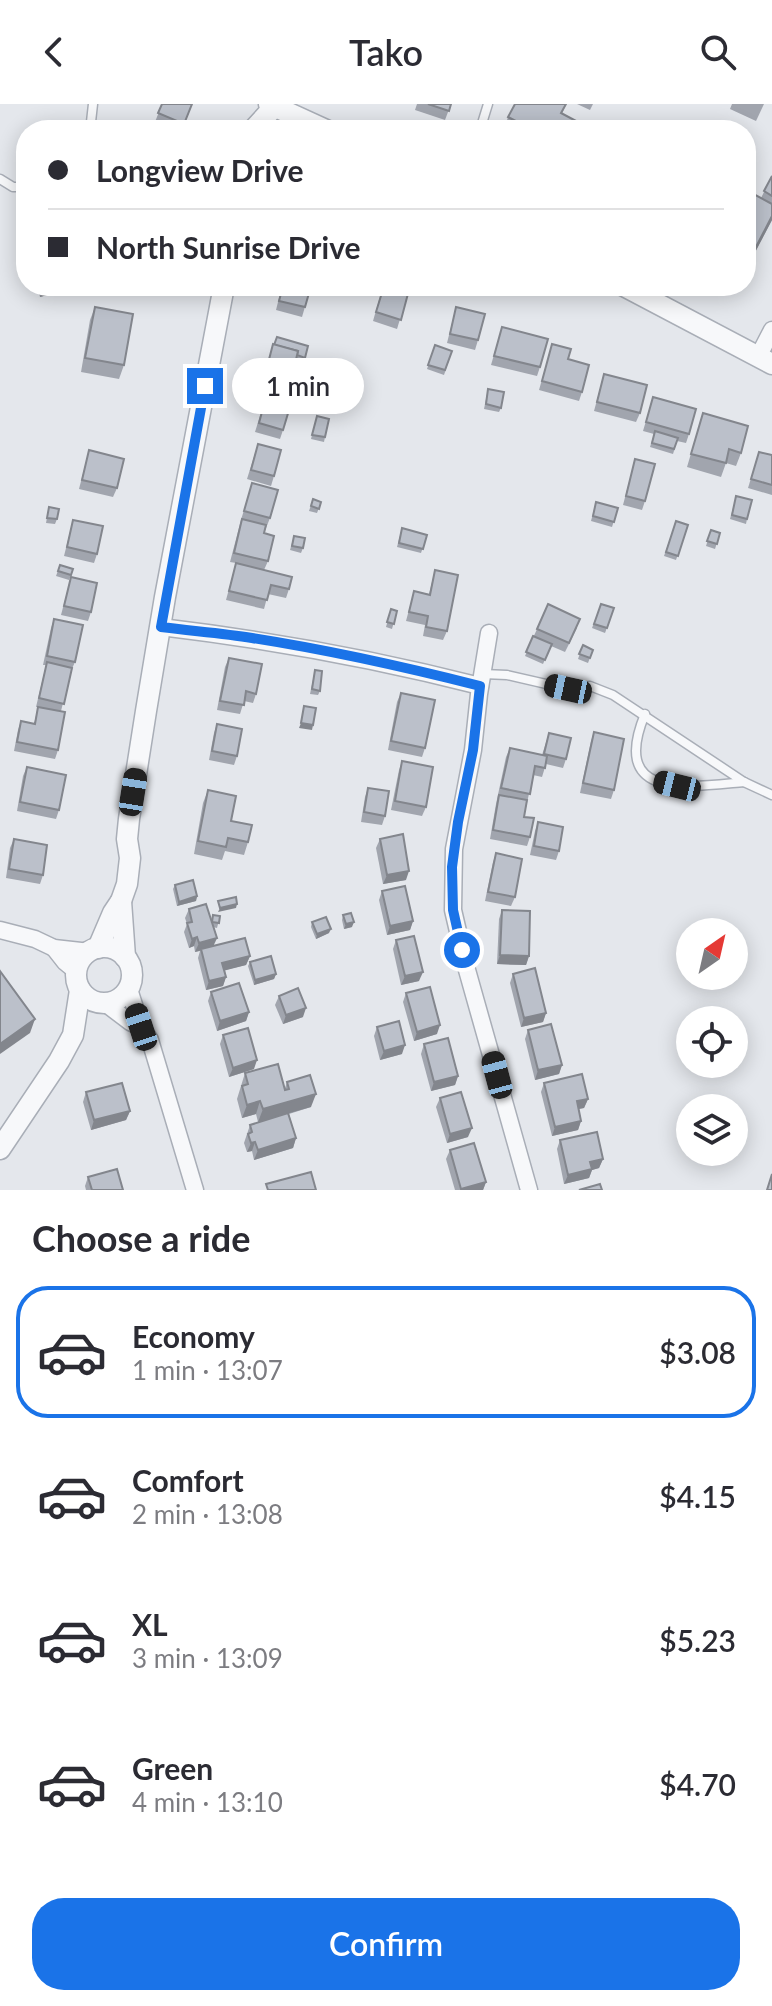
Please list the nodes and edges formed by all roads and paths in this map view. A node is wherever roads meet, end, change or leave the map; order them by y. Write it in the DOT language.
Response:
graph roads {
  1 [pos="273,105"];
  2 [pos="305,120"];
  3 [pos="222,296"];
  4 [pos="643,296"];
  5 [pos="772,330"];
  6 [pos="765,361"];
  7 [pos="161,627"];
  8 [pos="489,633"];
  9 [pos="482,680"];
  10 [pos="645,714"];
  11 [pos="744,782"];
  12 [pos="772,795"];
  13 [pos="121,901"];
  14 [pos="0,930"];
  15 [pos="54,948"];
  16 [pos="94,950"];
  17 [pos="125,957"];
  18 [pos="78,981"];
  19 [pos="129,989"];
  20 [pos="103,1003"];
  21 [pos="141,1027"];
  22 [pos="73,1035"];
  23 [pos="0,1149"];
  24 [pos="195,1190"];
  25 [pos="529,1190"];
  1 -- 2 [label="street"];
  3 -- 7 [label="street"];
  4 -- 6 [label="street"];
  5 -- 6 [label="street"];
  7 -- 9 [label="street"];
  7 -- 13 [label="street"];
  8 -- 9 [label="street"];
  9 -- 10 [label="lane"];
  9 -- 25 [label="street"];
  10 -- 11 [label="lane"];
  10 -- 11 [label="lane"];
  11 -- 12 [label="lane"];
  13 -- 16 [label="street"];
  13 -- 17 [label="street"];
  14 -- 15 [label="street"];
  15 -- 16 [label="street"];
  15 -- 18 [label="street"];
  16 -- 17 [label="street"];
  16 -- 18 [label="street"];
  17 -- 19 [label="street"];
  18 -- 20 [label="street"];
  18 -- 22 [label="street"];
  19 -- 20 [label="street"];
  19 -- 21 [label="street"];
  20 -- 21 [label="street"];
  20 -- 22 [label="street"];
  21 -- 24 [label="street"];
  22 -- 23 [label="street"];
}
